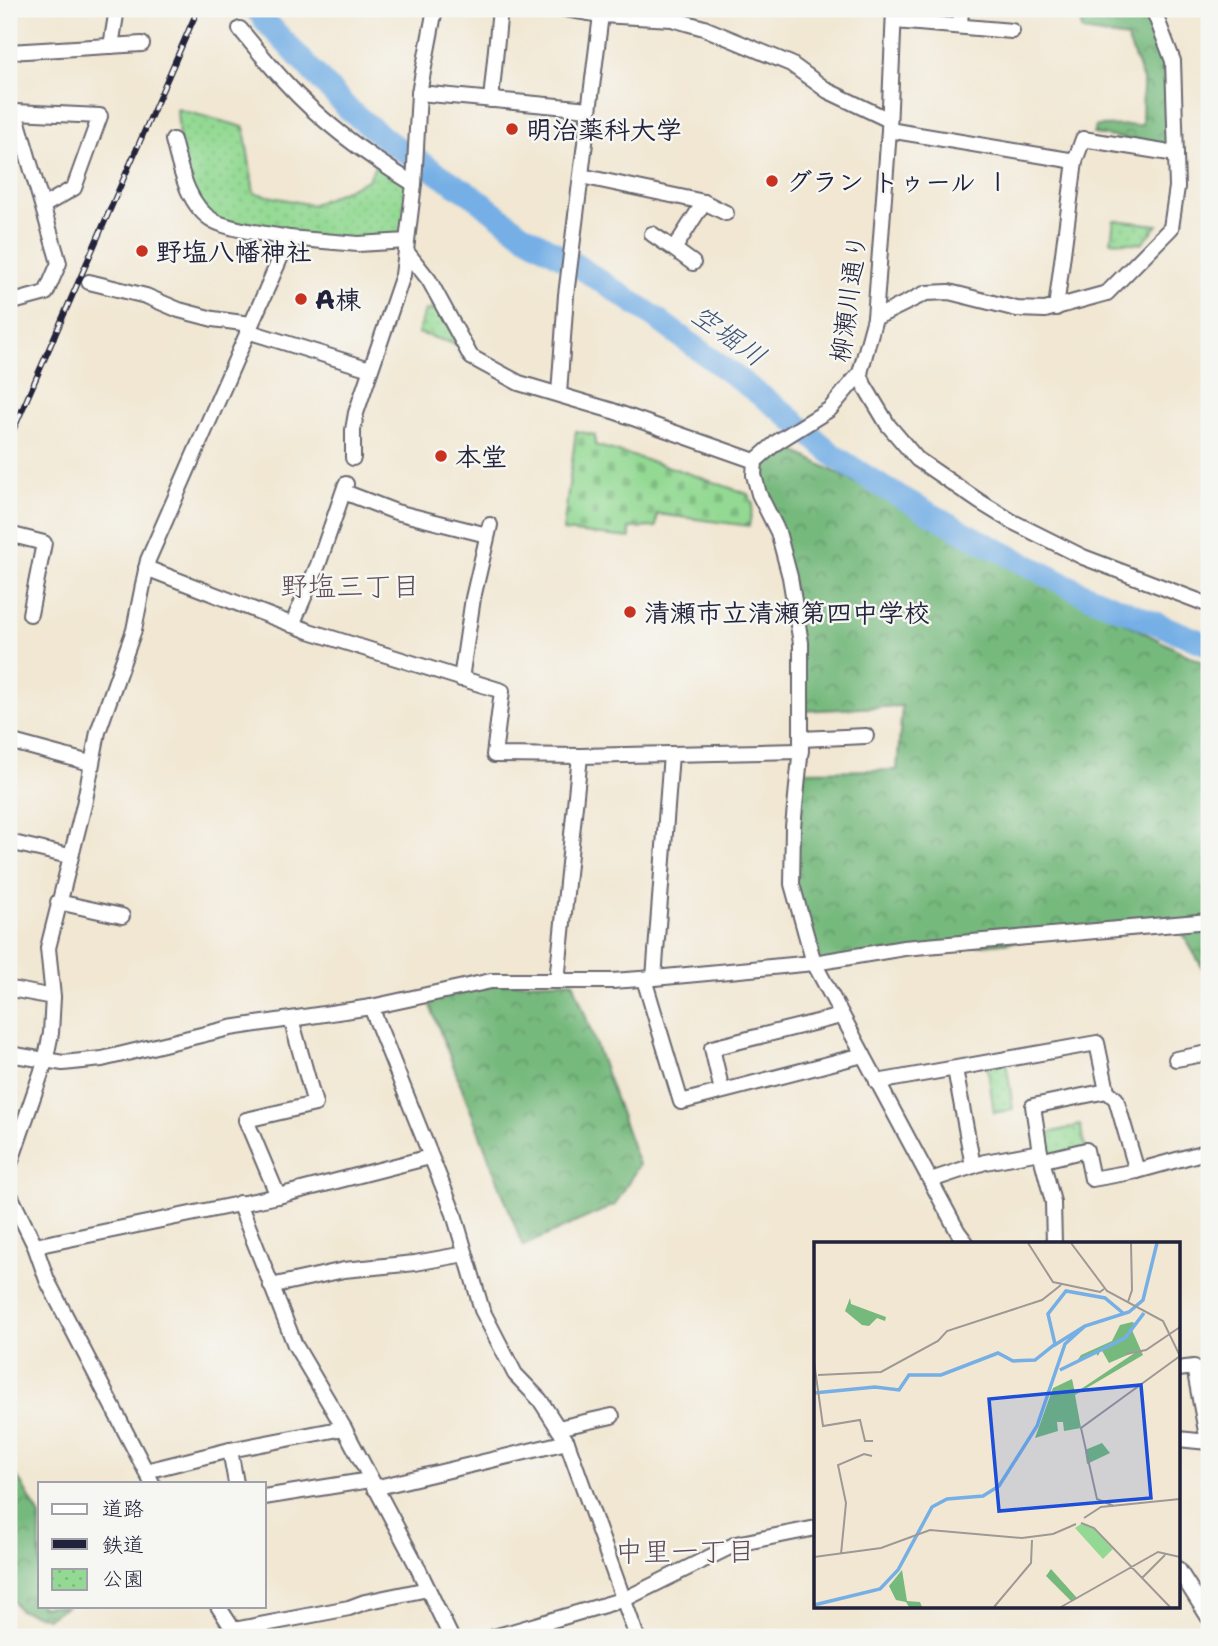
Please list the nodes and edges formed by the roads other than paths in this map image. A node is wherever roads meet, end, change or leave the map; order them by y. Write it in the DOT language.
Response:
graph roads {
  1 [pos="117,9"];
  2 [pos="435,9"];
  3 [pos="500,9"];
  4 [pos="565,9"];
  5 [pos="961,9"];
  6 [pos="1153,9"];
  7 [pos="601,12"];
  8 [pos="895,15"];
  9 [pos="960,26"];
  10 [pos="240,29"];
  11 [pos="1012,31"];
  12 [pos="142,44"];
  13 [pos="111,46"];
  14 [pos="9,52"];
  15 [pos="419,93"];
  16 [pos="491,100"];
  17 [pos="589,109"];
  18 [pos="12,113"];
  19 [pos="889,125"];
  20 [pos="173,140"];
  21 [pos="1176,154"];
  22 [pos="1075,161"];
  23 [pos="581,176"];
  24 [pos="414,182"];
  25 [pos="704,202"];
  26 [pos="43,206"];
  27 [pos="726,214"];
  28 [pos="652,234"];
  29 [pos="289,238"];
  30 [pos="407,246"];
  31 [pos="674,248"];
  32 [pos="693,264"];
  33 [pos="89,282"];
  34 [pos="9,303"];
  35 [pos="1056,308"];
  36 [pos="875,318"];
  37 [pos="248,327"];
  38 [pos="370,369"];
  39 [pos="860,373"];
  40 [pos="559,394"];
  41 [pos="353,458"];
  42 [pos="755,461"];
  43 [pos="9,534"];
  44 [pos="147,564"];
  45 [pos="1209,605"];
  46 [pos="30,614"];
  47 [pos="292,625"];
  48 [pos="460,679"];
  49 [pos="866,736"];
  50 [pos="9,741"];
  51 [pos="801,745"];
  52 [pos="671,754"];
  53 [pos="580,756"];
  54 [pos="90,763"];
  55 [pos="9,842"];
  56 [pos="69,856"];
  57 [pos="58,902"];
  58 [pos="122,916"];
  59 [pos="1209,921"];
  60 [pos="814,963"];
  61 [pos="649,978"];
  62 [pos="557,981"];
  63 [pos="11,989"];
  64 [pos="53,997"];
  65 [pos="371,1007"];
  66 [pos="841,1016"];
  67 [pos="291,1019"];
  68 [pos="1209,1053"];
  69 [pos="9,1054"];
  70 [pos="863,1055"];
  71 [pos="1176,1059"];
  72 [pos="45,1062"];
  73 [pos="955,1069"];
  74 [pos="877,1082"];
  75 [pos="722,1091"];
  76 [pos="1107,1091"];
  77 [pos="1209,1151"];
  78 [pos="1042,1156"];
  79 [pos="430,1157"];
  80 [pos="973,1166"];
  81 [pos="9,1167"];
  82 [pos="1137,1171"];
  83 [pos="931,1180"];
  84 [pos="9,1193"];
  85 [pos="278,1196"];
  86 [pos="239,1203"];
  87 [pos="966,1242"];
  88 [pos="1054,1242"];
  89 [pos="35,1246"];
  90 [pos="465,1254"];
  91 [pos="271,1286"];
  92 [pos="1180,1369"];
  93 [pos="612,1416"];
  94 [pos="558,1428"];
  95 [pos="344,1429"];
  96 [pos="1180,1439"];
  97 [pos="567,1442"];
  98 [pos="230,1450"];
  99 [pos="149,1477"];
  100 [pos="236,1482"];
  101 [pos="372,1484"];
  102 [pos="266,1497"];
  103 [pos="814,1528"];
  104 [pos="1180,1572"];
  105 [pos="428,1589"];
  106 [pos="625,1599"];
  107 [pos="219,1608"];
  108 [pos="1209,1618"];
  109 [pos="236,1634"];
  110 [pos="451,1637"];
  111 [pos="494,1637"];
  112 [pos="637,1637"];
  1 -- 13 [label="street"];
  2 -- 15 [label="street"];
  3 -- 16 [label="street"];
  4 -- 7 [label="street"];
  5 -- 9 [label="street"];
  6 -- 21 [label="street"];
  7 -- 17 [label="street"];
  7 -- 19 [label="street"];
  8 -- 9 [label="street"];
  8 -- 19 [label="street, 柳瀬川通り"];
  9 -- 11 [label="street"];
  10 -- 24 [label="street"];
  12 -- 13 [label="street"];
  13 -- 14 [label="street"];
  15 -- 16 [label="street"];
  15 -- 24 [label="street"];
  16 -- 17 [label="street"];
  17 -- 23 [label="street"];
  18 -- 26 [label="street"];
  18 -- 26 [label="street"];
  19 -- 22 [label="street"];
  19 -- 36 [label="street, 柳瀬川通り"];
  20 -- 29 [label="street"];
  21 -- 22 [label="street"];
  21 -- 35 [label="street"];
  22 -- 35 [label="street"];
  23 -- 25 [label="street"];
  23 -- 40 [label="street"];
  24 -- 30 [label="street"];
  25 -- 27 [label="street"];
  25 -- 31 [label="street"];
  26 -- 34 [label="street"];
  28 -- 31 [label="street"];
  29 -- 30 [label="street"];
  29 -- 37 [label="street"];
  30 -- 38 [label="street"];
  30 -- 40 [label="street"];
  31 -- 32 [label="street"];
  33 -- 37 [label="street"];
  35 -- 36 [label="street"];
  36 -- 39 [label="street, 柳瀬川通り"];
  37 -- 38 [label="street"];
  37 -- 44 [label="street"];
  38 -- 41 [label="street"];
  39 -- 42 [label="street"];
  39 -- 45 [label="street, 柳瀬川通り"];
  40 -- 42 [label="street"];
  42 -- 51 [label="street"];
  43 -- 46 [label="street"];
  44 -- 47 [label="street"];
  44 -- 54 [label="street"];
  47 -- 48 [label="street"];
  47 -- 48 [label="street"];
  48 -- 53 [label="street"];
  49 -- 51 [label="street"];
  50 -- 54 [label="street"];
  51 -- 52 [label="street"];
  51 -- 60 [label="street"];
  52 -- 53 [label="street"];
  52 -- 61 [label="street"];
  53 -- 62 [label="street"];
  54 -- 56 [label="street"];
  55 -- 56 [label="street"];
  56 -- 57 [label="street"];
  57 -- 58 [label="street"];
  57 -- 64 [label="street"];
  59 -- 60 [label="street"];
  60 -- 61 [label="street"];
  60 -- 66 [label="street"];
  61 -- 62 [label="street"];
  61 -- 75 [label="street"];
  62 -- 65 [label="street"];
  63 -- 64 [label="street"];
  64 -- 72 [label="street"];
  65 -- 67 [label="street"];
  65 -- 79 [label="street"];
  66 -- 70 [label="street"];
  66 -- 75 [label="street"];
  67 -- 72 [label="street"];
  67 -- 85 [label="street"];
  68 -- 71 [label="street"];
  69 -- 72 [label="street"];
  70 -- 74 [label="street"];
  70 -- 75 [label="street"];
  72 -- 81 [label="street"];
  73 -- 74 [label="street"];
  73 -- 76 [label="street"];
  73 -- 80 [label="street"];
  74 -- 83 [label="street"];
  76 -- 78 [label="street"];
  76 -- 82 [label="street"];
  77 -- 82 [label="street"];
  78 -- 80 [label="street"];
  78 -- 82 [label="street"];
  78 -- 88 [label="street"];
  79 -- 85 [label="street"];
  79 -- 90 [label="street"];
  80 -- 83 [label="street"];
  83 -- 87 [label="street"];
  84 -- 89 [label="street"];
  85 -- 86 [label="street"];
  86 -- 89 [label="street"];
  86 -- 91 [label="street"];
  89 -- 99 [label="street"];
  90 -- 91 [label="street"];
  90 -- 94 [label="street"];
  91 -- 95 [label="street"];
  92 -- 96 [label="street"];
  93 -- 94 [label="street"];
  94 -- 97 [label="street"];
  95 -- 98 [label="street"];
  95 -- 101 [label="street"];
  97 -- 101 [label="street"];
  97 -- 106 [label="street"];
  98 -- 99 [label="street"];
  98 -- 100 [label="street"];
  101 -- 102 [label="street"];
  101 -- 105 [label="street"];
  103 -- 106 [label="street"];
  104 -- 108 [label="street"];
  105 -- 109 [label="street"];
  105 -- 110 [label="street"];
  106 -- 111 [label="street"];
  106 -- 112 [label="street"];
  107 -- 109 [label="street"];
}
